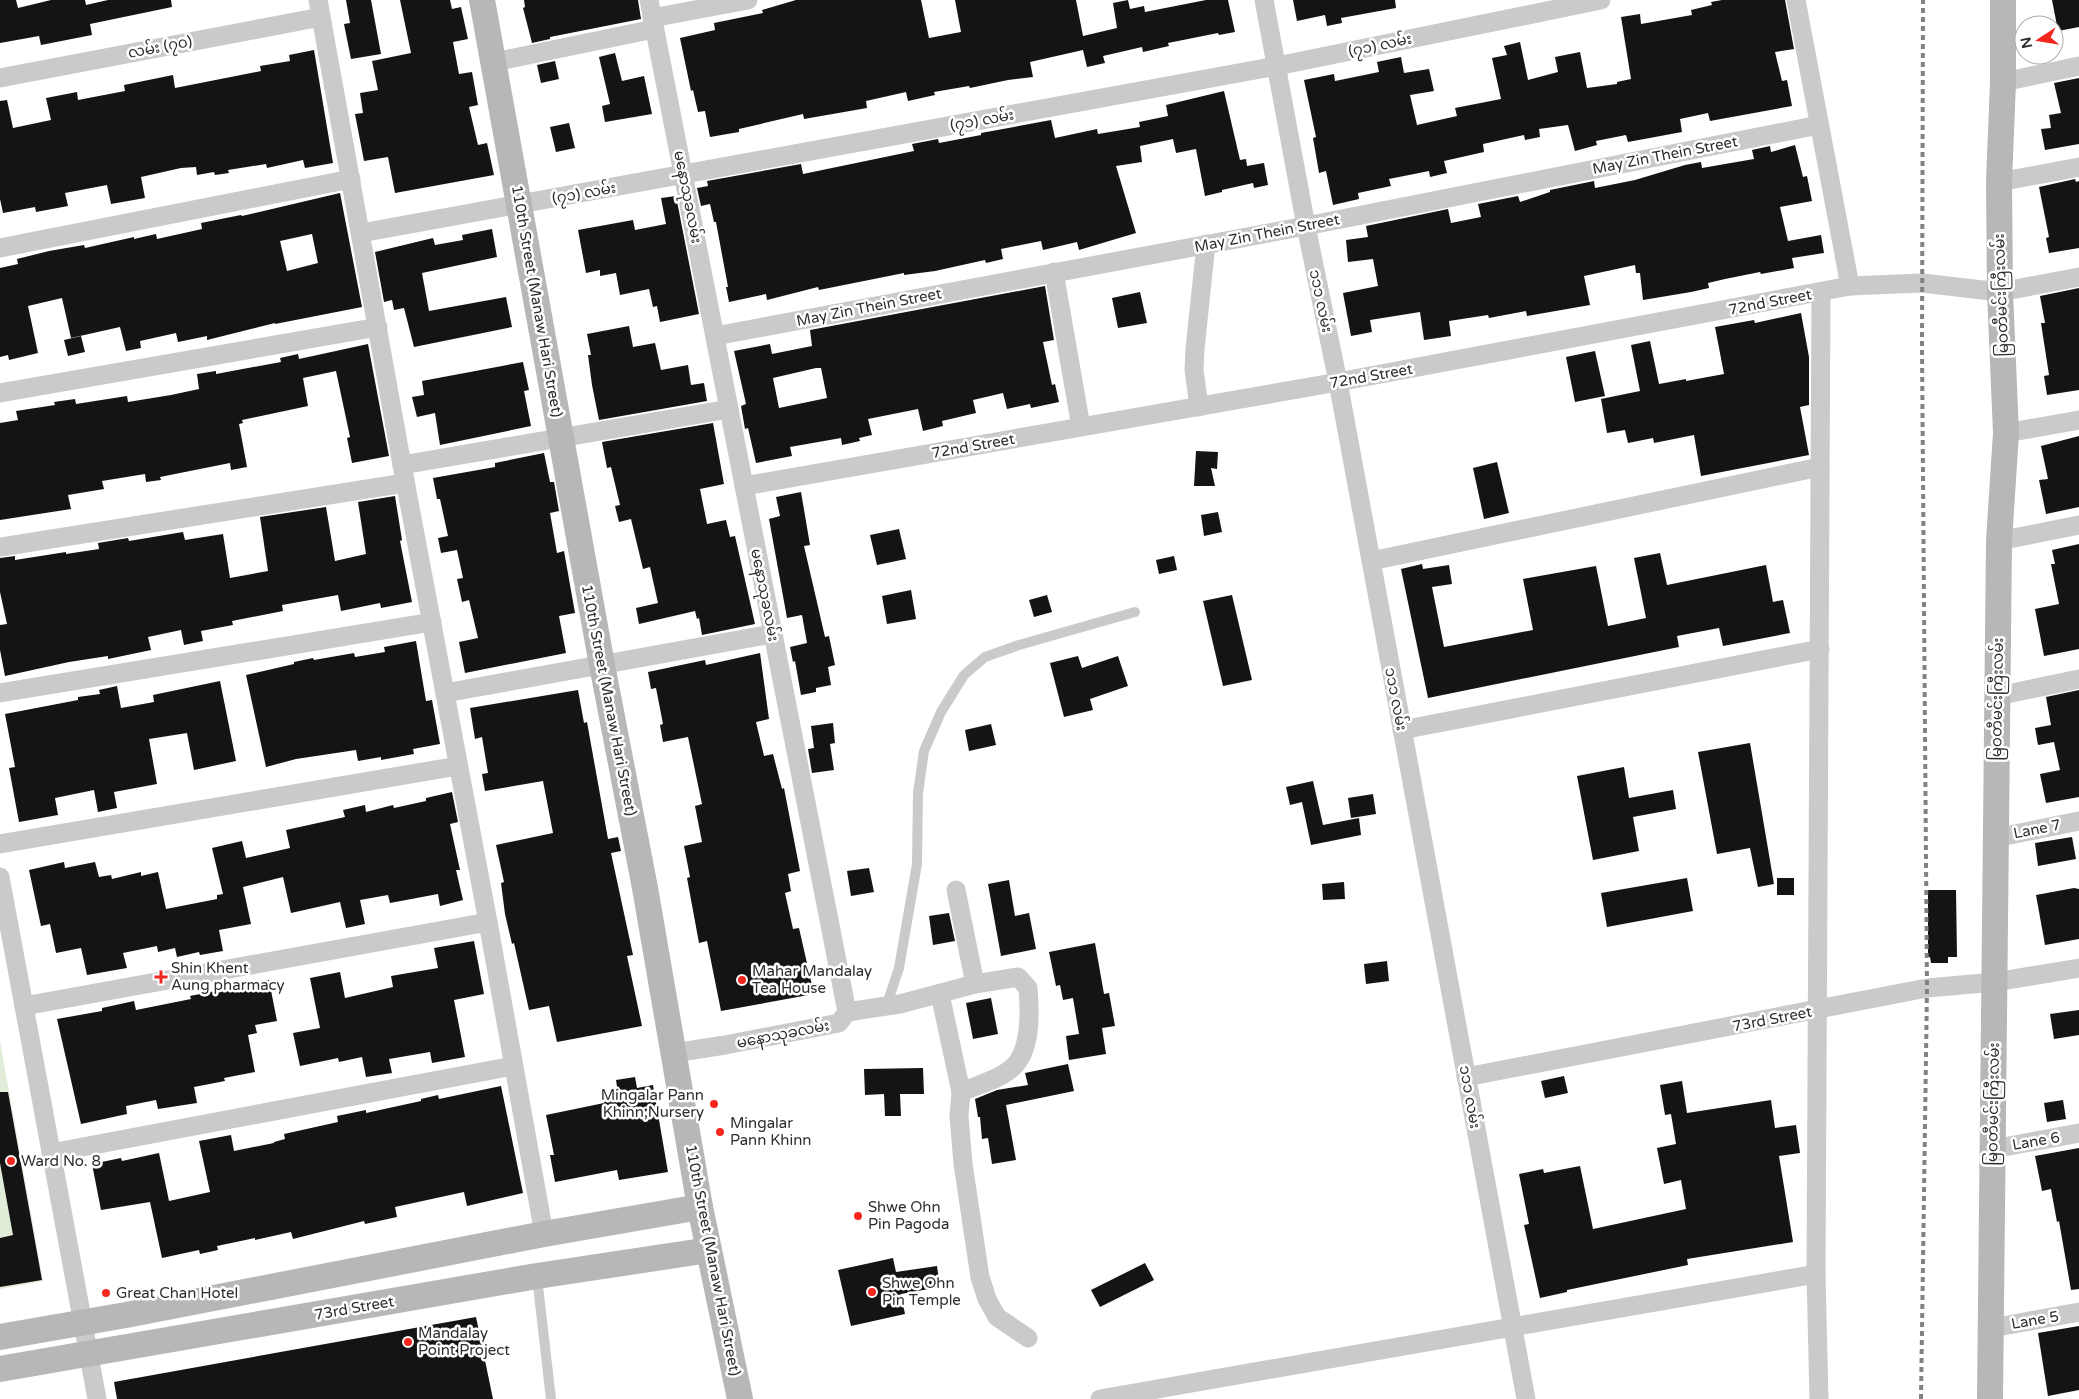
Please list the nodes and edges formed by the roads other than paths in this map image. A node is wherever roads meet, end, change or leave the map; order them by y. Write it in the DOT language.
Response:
graph roads {
  1 [pos="482,0"];
  2 [pos="748,0"];
  3 [pos="1264,0"];
  4 [pos="1601,0"];
  5 [pos="1796,0"];
  6 [pos="2003,0"];
  7 [pos="320,8"];
  8 [pos="652,16"];
  9 [pos="494,62"];
  10 [pos="1277,66"];
  11 [pos="2079,66"];
  12 [pos="0,78"];
  13 [pos="2003,82"];
  14 [pos="1819,125"];
  15 [pos="2079,167"];
  16 [pos="684,174"];
  17 [pos="351,180"];
  18 [pos="1999,182"];
  19 [pos="520,205"];
  20 [pos="1306,226"];
  21 [pos="361,233"];
  22 [pos="1206,244"];
  23 [pos="0,248"];
  24 [pos="1054,272"];
  25 [pos="2079,277"];
  26 [pos="1850,286"];
  27 [pos="1821,292"];
  28 [pos="2000,292"];
  29 [pos="378,327"];
  30 [pos="715,336"];
  31 [pos="1338,382"];
  32 [pos="0,393"];
  33 [pos="1199,406"];
  34 [pos="729,410"];
  35 [pos="2079,420"];
  36 [pos="1081,427"];
  37 [pos="2006,433"];
  38 [pos="562,438"];
  39 [pos="1820,467"];
  40 [pos="404,474"];
  41 [pos="744,486"];
  42 [pos="2079,525"];
  43 [pos="1999,541"];
  44 [pos="0,547"];
  45 [pos="1371,561"];
  46 [pos="1135,612"];
  47 [pos="432,622"];
  48 [pos="772,634"];
  49 [pos="1820,649"];
  50 [pos="602,665"];
  51 [pos="2079,679"];
  52 [pos="0,693"];
  53 [pos="445,693"];
  54 [pos="1997,696"];
  55 [pos="1402,730"];
  56 [pos="458,766"];
  57 [pos="2079,821"];
  58 [pos="1995,838"];
  59 [pos="0,844"];
  60 [pos="0,877"];
  61 [pos="956,890"];
  62 [pos="488,922"];
  63 [pos="2079,968"];
  64 [pos="1995,982"];
  65 [pos="975,984"];
  66 [pos="940,994"];
  67 [pos="24,1006"];
  68 [pos="886,1007"];
  69 [pos="1818,1010"];
  70 [pos="847,1012"];
  71 [pos="674,1053"];
  72 [pos="513,1066"];
  73 [pos="1466,1077"];
  74 [pos="961,1092"];
  75 [pos="2079,1133"];
  76 [pos="1993,1149"];
  77 [pos="52,1153"];
  78 [pos="700,1207"];
  79 [pos="544,1234"];
  80 [pos="709,1250"];
  81 [pos="1816,1274"];
  82 [pos="537,1276"];
  83 [pos="2079,1312"];
  84 [pos="83,1322"];
  85 [pos="1513,1327"];
  86 [pos="1992,1328"];
  87 [pos="0,1337"];
  88 [pos="1028,1338"];
  89 [pos="89,1354"];
  90 [pos="0,1369"];
  91 [pos="1109,1398"];
  92 [pos="97,1399"];
  93 [pos="551,1399"];
  94 [pos="740,1399"];
  95 [pos="1526,1399"];
  96 [pos="1819,1399"];
  97 [pos="1990,1399"];
  1 -- 9 [label="main road, 110th Street (Manaw Hari Street)"];
  2 -- 8 [label="street"];
  3 -- 10 [label="street, ၁၁၁ လမ်း"];
  4 -- 10 [label="street, (၇၁) လမ်း"];
  5 -- 14 [label="street"];
  6 -- 13 [label="main road, မြဝတီမင်းကြီးလမ်း"];
  7 -- 12 [label="street, လမ်း (၇၀)"];
  7 -- 17 [label="street"];
  8 -- 9 [label="street"];
  8 -- 16 [label="street, မနောသုခလမ်း"];
  9 -- 19 [label="main road, 110th Street (Manaw Hari Street)"];
  10 -- 16 [label="street, (၇၁) လမ်း"];
  10 -- 20 [label="street, ၁၁၁ လမ်း"];
  11 -- 13 [label="street"];
  13 -- 18 [label="main road, မြဝတီမင်းကြီးလမ်း"];
  14 -- 20 [label="street, May Zin Thein Street"];
  14 -- 26 [label="street"];
  15 -- 18 [label="street"];
  16 -- 19 [label="street, (၇၁) လမ်း"];
  16 -- 30 [label="street, မနောသုခလမ်း"];
  17 -- 21 [label="street"];
  17 -- 23 [label="street"];
  18 -- 28 [label="main road, မြဝတီမင်းကြီးလမ်း"];
  19 -- 21 [label="street, (၇၁) လမ်း"];
  19 -- 38 [label="main road, 110th Street (Manaw Hari Street)"];
  20 -- 22 [label="street, May Zin Thein Street"];
  20 -- 31 [label="street, ၁၁၁ လမ်း"];
  21 -- 29 [label="street"];
  22 -- 24 [label="street, May Zin Thein Street"];
  22 -- 33 [label="street"];
  24 -- 30 [label="street, May Zin Thein Street"];
  24 -- 36 [label="street"];
  25 -- 28 [label="street, 72nd Street"];
  26 -- 27 [label="street, 72nd Street"];
  26 -- 28 [label="street, 72nd Street"];
  27 -- 31 [label="street, 72nd Street"];
  27 -- 39 [label="street"];
  28 -- 37 [label="main road, မြဝတီမင်းကြီးလမ်း"];
  29 -- 32 [label="street"];
  29 -- 40 [label="street"];
  30 -- 34 [label="street, မနောသုခလမ်း"];
  31 -- 33 [label="street, 72nd Street"];
  31 -- 45 [label="street, ၁၁၁ လမ်း"];
  33 -- 36 [label="street, 72nd Street"];
  34 -- 38 [label="street"];
  34 -- 41 [label="street, မနောသုခလမ်း"];
  35 -- 37 [label="street"];
  36 -- 41 [label="street, 72nd Street"];
  37 -- 43 [label="main road, မြဝတီမင်းကြီးလမ်း"];
  38 -- 40 [label="street"];
  38 -- 50 [label="main road, 110th Street (Manaw Hari Street)"];
  39 -- 45 [label="street"];
  39 -- 49 [label="street"];
  40 -- 44 [label="street"];
  40 -- 47 [label="street"];
  41 -- 48 [label="street, မနောသုခလမ်း"];
  42 -- 43 [label="street"];
  43 -- 54 [label="main road, မြဝတီမင်းကြီးလမ်း"];
  45 -- 55 [label="street, ၁၁၁ လမ်း"];
  46 -- 68 [label="lane"];
  47 -- 52 [label="street"];
  47 -- 53 [label="street"];
  48 -- 50 [label="street"];
  48 -- 70 [label="street, မနောသုခလမ်း"];
  49 -- 55 [label="street"];
  49 -- 69 [label="street"];
  50 -- 53 [label="street"];
  50 -- 71 [label="main road, 110th Street (Manaw Hari Street)"];
  51 -- 54 [label="street"];
  53 -- 56 [label="street"];
  54 -- 58 [label="main road, မြဝတီမင်းကြီးလမ်း"];
  55 -- 73 [label="street, ၁၁၁ လမ်း"];
  56 -- 59 [label="street"];
  56 -- 62 [label="street"];
  57 -- 58 [label="street, Lane 7"];
  58 -- 64 [label="main road, မြဝတီမင်းကြီးလမ်း"];
  60 -- 67 [label="street"];
  61 -- 65 [label="street"];
  62 -- 67 [label="street"];
  62 -- 72 [label="street"];
  63 -- 64 [label="street, 73rd Street"];
  64 -- 69 [label="street, 73rd Street"];
  64 -- 76 [label="main road, မြဝတီမင်းကြီးလမ်း"];
  65 -- 66 [label="street"];
  65 -- 74 [label="street"];
  66 -- 68 [label="street"];
  66 -- 74 [label="street"];
  67 -- 77 [label="street"];
  68 -- 70 [label="street"];
  69 -- 73 [label="street, 73rd Street"];
  69 -- 81 [label="street"];
  70 -- 71 [label="street, မနောသုခလမ်း"];
  71 -- 78 [label="main road, 110th Street (Manaw Hari Street)"];
  72 -- 77 [label="street"];
  72 -- 79 [label="street"];
  73 -- 85 [label="street, ၁၁၁ လမ်း"];
  74 -- 88 [label="street"];
  75 -- 76 [label="street, Lane 6"];
  76 -- 86 [label="main road, မြဝတီမင်းကြီးလမ်း"];
  77 -- 84 [label="street"];
  78 -- 79 [label="main road"];
  78 -- 80 [label="main road, 110th Street (Manaw Hari Street)"];
  79 -- 84 [label="main road"];
  80 -- 82 [label="main road, 73rd Street"];
  80 -- 94 [label="main road, 110th Street (Manaw Hari Street)"];
  81 -- 85 [label="street"];
  81 -- 96 [label="street"];
  82 -- 89 [label="main road, 73rd Street"];
  82 -- 93 [label="lane"];
  83 -- 86 [label="street, Lane 5"];
  84 -- 87 [label="main road"];
  84 -- 89 [label="street"];
  85 -- 91 [label="street"];
  85 -- 95 [label="street, ၁၁၁ လမ်း"];
  86 -- 97 [label="main road, မြဝတီမင်းကြီးလမ်း"];
  89 -- 90 [label="main road, 73rd Street"];
  89 -- 92 [label="street"];
}
